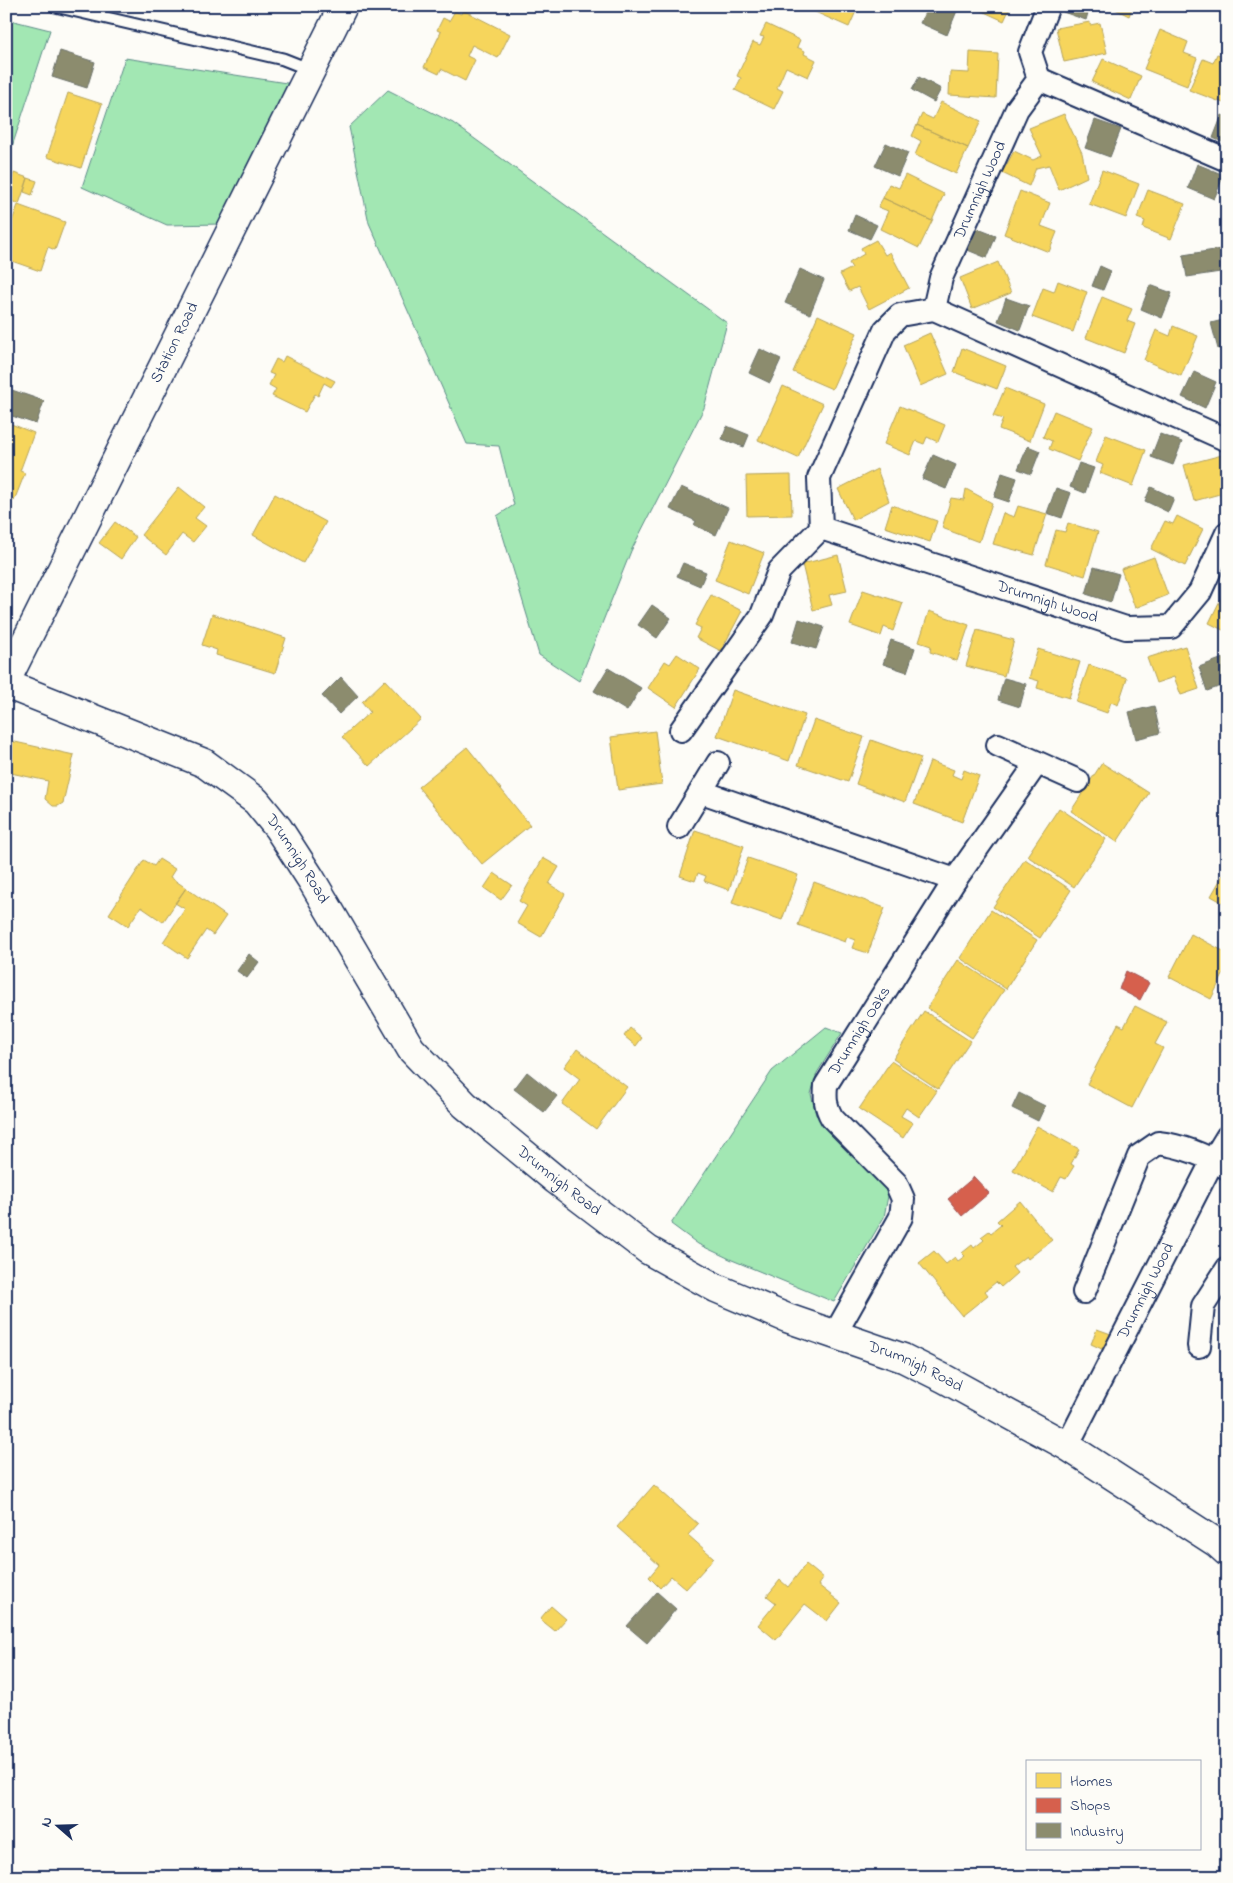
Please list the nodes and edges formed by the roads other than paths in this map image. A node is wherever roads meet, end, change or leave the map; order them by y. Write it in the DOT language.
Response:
graph roads {
  1 [pos="55,6"];
  2 [pos="343,6"];
  3 [pos="1048,6"];
  4 [pos="313,70"];
  5 [pos="1039,79"];
  6 [pos="1227,160"];
  7 [pos="934,309"];
  8 [pos="1227,440"];
  9 [pos="822,528"];
  10 [pos="1227,533"];
  11 [pos="6,683"];
  12 [pos="681,730"];
  13 [pos="998,745"];
  14 [pos="1037,762"];
  15 [pos="718,763"];
  16 [pos="1078,781"];
  17 [pos="702,792"];
  18 [pos="679,827"];
  19 [pos="955,880"];
  20 [pos="1227,1136"];
  21 [pos="1220,1164"];
  22 [pos="1227,1270"];
  23 [pos="1084,1292"];
  24 [pos="834,1334"];
  25 [pos="1199,1346"];
  26 [pos="1067,1446"];
  27 [pos="1227,1552"];
  1 -- 4 [label="lane"];
  2 -- 4 [label="main road, Station Road"];
  3 -- 5 [label="street"];
  4 -- 11 [label="main road, Station Road"];
  5 -- 6 [label="street"];
  5 -- 7 [label="street, Drumnigh Wood"];
  7 -- 8 [label="street"];
  7 -- 9 [label="street"];
  9 -- 10 [label="street, Drumnigh Wood"];
  9 -- 12 [label="street"];
  11 -- 24 [label="main road, Drumnigh Road"];
  13 -- 14 [label="street"];
  14 -- 16 [label="street"];
  14 -- 19 [label="street, Drumnigh Oaks"];
  15 -- 17 [label="street"];
  17 -- 18 [label="street"];
  17 -- 19 [label="street"];
  19 -- 24 [label="street, Drumnigh Oaks"];
  20 -- 21 [label="street, Drumnigh Wood"];
  21 -- 23 [label="street"];
  21 -- 26 [label="street, Drumnigh Wood"];
  22 -- 25 [label="street"];
  24 -- 26 [label="main road, Drumnigh Road"];
  26 -- 27 [label="main road, Drumnigh Road"];
}
